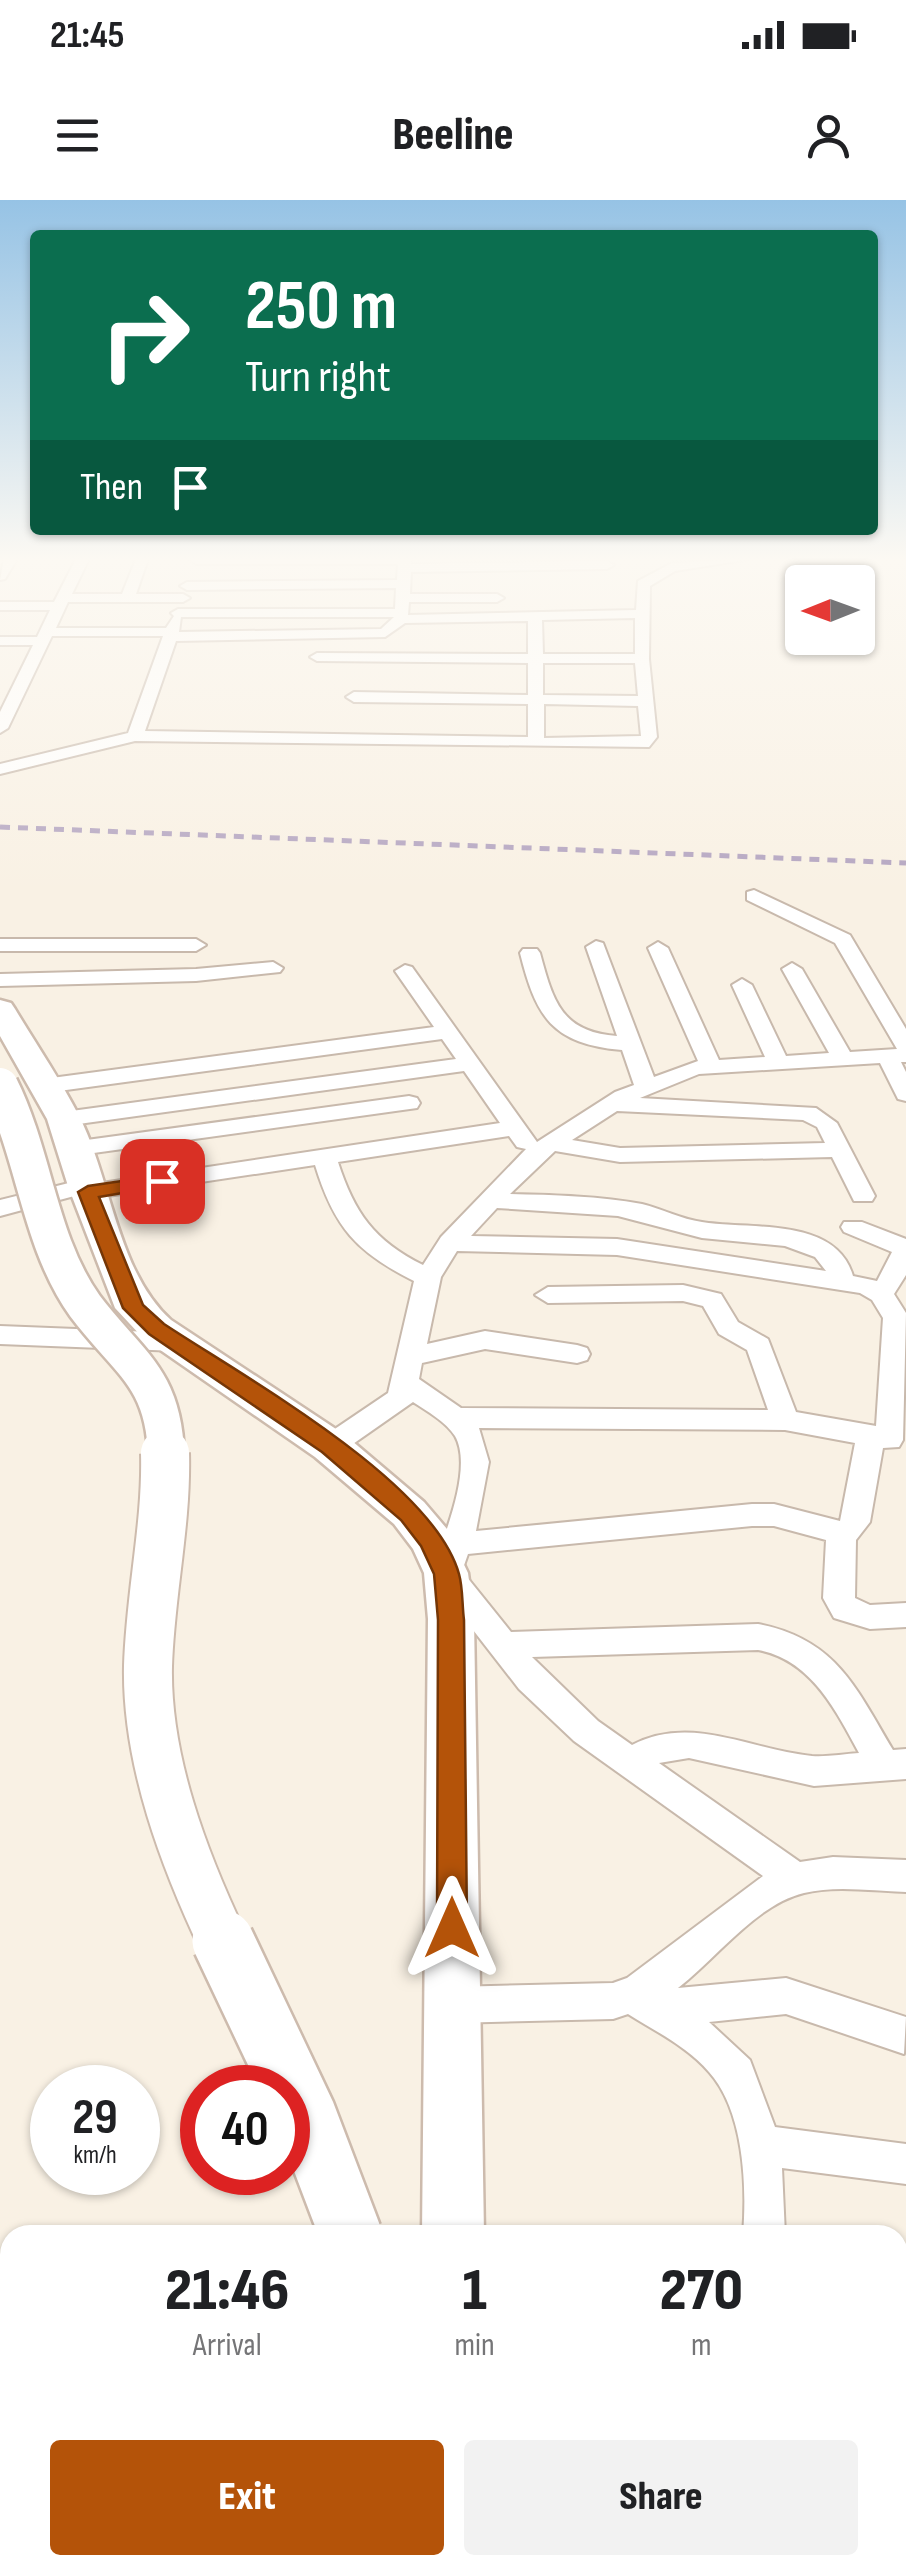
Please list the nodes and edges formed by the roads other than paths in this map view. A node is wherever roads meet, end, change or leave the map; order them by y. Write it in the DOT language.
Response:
graph roads {
  1 [pos="27,670"];
  2 [pos="159,670"];
  3 [pos="359,670"];
  4 [pos="535,670"];
  5 [pos="643,670"];
  6 [pos="535,699"];
  7 [pos="645,701"];
  8 [pos="356,717"];
  9 [pos="0,728"];
  10 [pos="135,736"];
  11 [pos="536,743"];
  12 [pos="0,769"];
  13 [pos="754,896"];
  14 [pos="0,945"];
  15 [pos="196,945"];
  16 [pos="596,947"];
  17 [pos="658,948"];
  18 [pos="530,953"];
  19 [pos="274,968"];
  20 [pos="792,969"];
  21 [pos="405,971"];
  22 [pos="0,980"];
  23 [pos="742,985"];
  24 [pos="906,995"];
  25 [pos="878,996"];
  26 [pos="0,1009"];
  27 [pos="448,1032"];
  28 [pos="631,1044"];
  29 [pos="900,1053"];
  30 [pos="843,1058"];
  31 [pos="778,1061"];
  32 [pos="222,1063"];
  33 [pos="470,1064"];
  34 [pos="710,1066"];
  35 [pos="646,1086"];
  36 [pos="906,1094"];
  37 [pos="230,1096"];
  38 [pos="409,1103"];
  39 [pos="613,1104"];
  40 [pos="250,1124"];
  41 [pos="516,1128"];
  42 [pos="59,1137"];
  43 [pos="542,1148"];
  44 [pos="841,1150"];
  45 [pos="324,1156"];
  46 [pos="273,1163"];
  47 [pos="863,1196"];
  48 [pos="490,1200"];
  49 [pos="0,1208"];
  50 [pos="853,1227"];
  51 [pos="450,1243"];
  52 [pos="702,1260"];
  53 [pos="428,1277"];
  54 [pos="841,1280"];
  55 [pos="683,1293"];
  56 [pos="548,1295"];
  57 [pos="891,1297"];
  58 [pos="0,1336"];
  59 [pos="176,1342"];
  60 [pos="578,1354"];
  61 [pos="408,1370"];
  62 [pos="453,1418"];
  63 [pos="785,1420"];
  64 [pos="889,1439"];
  65 [pos="330,1446"];
  66 [pos="841,1533"];
  67 [pos="451,1559"];
  68 [pos="906,1615"];
  69 [pos="503,1645"];
  70 [pos="631,1763"];
  71 [pos="895,1765"];
  72 [pos="906,1876"];
  73 [pos="795,1878"];
  74 [pos="643,2002"];
  75 [pos="452,2005"];
  76 [pos="904,2034"];
  77 [pos="758,2144"];
  78 [pos="906,2164"];
  79 [pos="347,2225"];
  80 [pos="453,2225"];
  81 [pos="765,2225"];
  1 -- 9 [label="street"];
  2 -- 10 [label="street"];
  3 -- 8 [label="street"];
  4 -- 6 [label="street"];
  5 -- 7 [label="street"];
  6 -- 7 [label="street"];
  6 -- 8 [label="street"];
  6 -- 11 [label="street"];
  7 -- 11 [label="street"];
  8 -- 10 [label="street"];
  8 -- 11 [label="street"];
  10 -- 12 [label="street"];
  13 -- 25 [label="street"];
  14 -- 15 [label="street"];
  16 -- 28 [label="street"];
  17 -- 34 [label="street"];
  18 -- 28 [label="street"];
  19 -- 22 [label="street"];
  20 -- 30 [label="street"];
  21 -- 27 [label="street"];
  23 -- 31 [label="street"];
  24 -- 25 [label="street"];
  25 -- 29 [label="street"];
  26 -- 42 [label="street"];
  27 -- 32 [label="street"];
  27 -- 33 [label="street"];
  28 -- 35 [label="street"];
  29 -- 30 [label="street"];
  29 -- 36 [label="street"];
  30 -- 31 [label="street"];
  31 -- 34 [label="street"];
  32 -- 37 [label="street"];
  32 -- 42 [label="street"];
  33 -- 37 [label="street"];
  33 -- 41 [label="street"];
  34 -- 35 [label="street"];
  35 -- 39 [label="street"];
  37 -- 40 [label="street"];
  37 -- 42 [label="street"];
  38 -- 40 [label="street"];
  39 -- 43 [label="street"];
  39 -- 44 [label="street"];
  40 -- 42 [label="street"];
  40 -- 46 [label="street"];
  41 -- 43 [label="street"];
  41 -- 45 [label="street"];
  42 -- 46 [label="street"];
  42 -- 49 [label="street"];
  42 -- 59 [label="street"];
  42 -- 79 [label="street, bridge"];
  43 -- 44 [label="street"];
  43 -- 48 [label="street"];
  44 -- 47 [label="street"];
  45 -- 46 [label="street"];
  45 -- 53 [label="street"];
  48 -- 51 [label="street"];
  48 -- 54 [label="street"];
  50 -- 57 [label="street"];
  51 -- 52 [label="street"];
  51 -- 53 [label="street"];
  52 -- 54 [label="street"];
  52 -- 55 [label="street"];
  53 -- 61 [label="street"];
  54 -- 57 [label="street"];
  55 -- 56 [label="street"];
  55 -- 63 [label="street"];
  57 -- 64 [label="street"];
  58 -- 59 [label="street"];
  59 -- 65 [label="street"];
  60 -- 61 [label="street"];
  61 -- 62 [label="street"];
  61 -- 65 [label="street"];
  62 -- 63 [label="street"];
  62 -- 67 [label="street"];
  63 -- 64 [label="street"];
  64 -- 66 [label="street"];
  65 -- 67 [label="street"];
  66 -- 67 [label="street"];
  66 -- 68 [label="street"];
  67 -- 69 [label="street"];
  67 -- 75 [label="street"];
  69 -- 70 [label="street"];
  69 -- 71 [label="street"];
  70 -- 71 [label="street"];
  70 -- 73 [label="street"];
  72 -- 73 [label="street"];
  73 -- 74 [label="street"];
  74 -- 75 [label="street"];
  74 -- 76 [label="street"];
  74 -- 77 [label="street"];
  75 -- 80 [label="street"];
  77 -- 78 [label="street"];
  77 -- 81 [label="street"];
}
